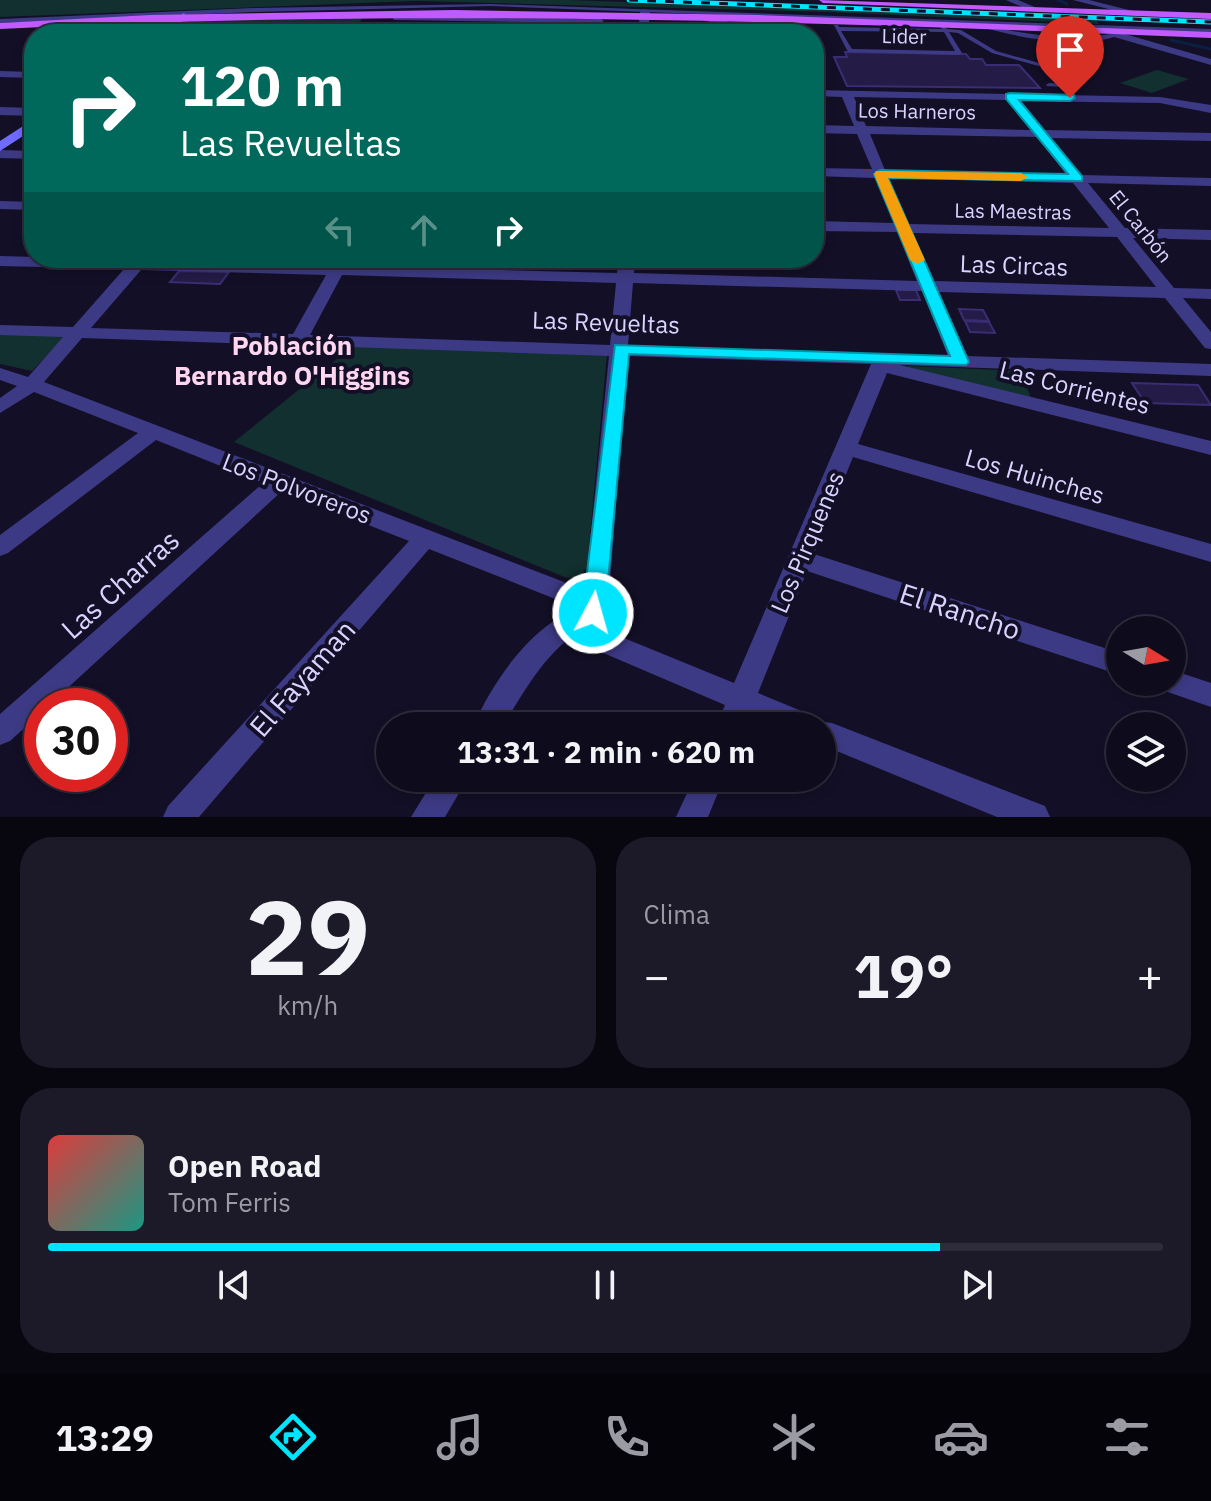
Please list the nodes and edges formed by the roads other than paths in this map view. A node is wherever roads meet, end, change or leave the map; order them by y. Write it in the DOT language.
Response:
graph roads {
  1 [pos="823,0"];
  2 [pos="1010,0"];
  3 [pos="1077,0"];
  4 [pos="1032,8"];
  5 [pos="490,10"];
  6 [pos="645,12"];
  7 [pos="1132,12"];
  8 [pos="184,16"];
  9 [pos="1211,16"];
  10 [pos="373,18"];
  11 [pos="831,19"];
  12 [pos="481,20"];
  13 [pos="601,21"];
  14 [pos="0,22"];
  15 [pos="173,24"];
  16 [pos="478,24"];
  17 [pos="644,24"];
  18 [pos="943,27"];
  19 [pos="838,29"];
  20 [pos="1211,32"];
  21 [pos="1120,33"];
  22 [pos="1211,62"];
  23 [pos="0,74"];
  24 [pos="24,75"];
  25 [pos="1049,85"];
  26 [pos="824,93"];
  27 [pos="846,93"];
  28 [pos="1010,96"];
  29 [pos="1211,109"];
  30 [pos="0,111"];
  31 [pos="24,112"];
  32 [pos="824,129"];
  33 [pos="24,130"];
  34 [pos="862,130"];
  35 [pos="1041,134"];
  36 [pos="1211,137"];
  37 [pos="0,147"];
  38 [pos="0,154"];
  39 [pos="24,155"];
  40 [pos="824,172"];
  41 [pos="880,174"];
  42 [pos="1077,178"];
  43 [pos="1211,182"];
  44 [pos="0,205"];
  45 [pos="24,206"];
  46 [pos="824,226"];
  47 [pos="903,228"];
  48 [pos="1122,233"];
  49 [pos="1211,235"];
  50 [pos="0,261"];
  51 [pos="24,261"];
  52 [pos="134,268"];
  53 [pos="338,268"];
  54 [pos="422,268"];
  55 [pos="626,268"];
  56 [pos="626,278"];
  57 [pos="929,287"];
  58 [pos="1170,293"];
  59 [pos="1211,294"];
  60 [pos="0,330"];
  61 [pos="77,333"];
  62 [pos="299,339"];
  63 [pos="1211,344"];
  64 [pos="621,348"];
  65 [pos="882,362"];
  66 [pos="960,362"];
  67 [pos="1211,370"];
  68 [pos="0,374"];
  69 [pos="32,384"];
  70 [pos="0,407"];
  71 [pos="154,432"];
  72 [pos="846,448"];
  73 [pos="1211,448"];
  74 [pos="279,481"];
  75 [pos="425,538"];
  76 [pos="0,547"];
  77 [pos="1211,553"];
  78 [pos="800,559"];
  79 [pos="595,617"];
  80 [pos="1106,659"];
  81 [pos="1186,687"];
  82 [pos="1211,695"];
  83 [pos="741,700"];
  84 [pos="496,712"];
  85 [pos="736,712"];
  86 [pos="771,712"];
  87 [pos="0,732"];
  88 [pos="836,738"];
  89 [pos="444,792"];
  90 [pos="703,792"];
  91 [pos="179,817"];
  92 [pos="427,817"];
  93 [pos="692,817"];
  94 [pos="1034,817"];
  1 -- 4 [label="main road"];
  2 -- 4 [label="street"];
  3 -- 7 [label="street"];
  4 -- 7 [label="main road"];
  5 -- 6 [label="main road"];
  5 -- 8 [label="main road"];
  5 -- 12 [label="lane"];
  6 -- 11 [label="main road"];
  6 -- 17 [label="street"];
  7 -- 9 [label="main road"];
  8 -- 14 [label="main road"];
  8 -- 15 [label="street"];
  10 -- 12 [label="lane"];
  11 -- 18 [label="main road"];
  11 -- 19 [label="lane, Lider"];
  12 -- 13 [label="lane"];
  12 -- 16 [label="lane"];
  14 -- 20 [label="lane"];
  18 -- 19 [label="lane"];
  18 -- 19 [label="lane, Lider"];
  18 -- 21 [label="main road"];
  18 -- 25 [label="lane"];
  20 -- 21 [label="main road"];
  21 -- 22 [label="street"];
  23 -- 24 [label="street"];
  26 -- 27 [label="street"];
  27 -- 28 [label="street"];
  27 -- 34 [label="street"];
  28 -- 29 [label="street"];
  28 -- 35 [label="street, El Carbón"];
  30 -- 31 [label="street"];
  32 -- 34 [label="street, Los Harneros"];
  33 -- 37 [label="street"];
  34 -- 35 [label="street, Los Harneros"];
  34 -- 41 [label="street"];
  35 -- 36 [label="street, Los Harneros"];
  35 -- 42 [label="street, El Carbón"];
  38 -- 39 [label="street"];
  40 -- 41 [label="street"];
  41 -- 42 [label="street"];
  41 -- 47 [label="street"];
  42 -- 43 [label="street"];
  42 -- 48 [label="street, El Carbón"];
  44 -- 45 [label="street"];
  46 -- 47 [label="street, Las Maestras"];
  47 -- 48 [label="street, Las Maestras"];
  47 -- 57 [label="street"];
  48 -- 49 [label="street, Las Maestras"];
  48 -- 58 [label="street, El Carbón"];
  50 -- 51 [label="street, Las Circas"];
  52 -- 61 [label="street"];
  53 -- 62 [label="street"];
  54 -- 56 [label="street, Las Circas"];
  55 -- 56 [label="street"];
  56 -- 57 [label="street, Las Circas"];
  56 -- 64 [label="street"];
  57 -- 58 [label="street, Las Circas"];
  57 -- 66 [label="street"];
  58 -- 59 [label="street, Las Circas"];
  58 -- 63 [label="street, El Carbón"];
  60 -- 61 [label="street, Las Revueltas"];
  61 -- 62 [label="street, Las Revueltas"];
  61 -- 69 [label="street"];
  62 -- 64 [label="street, Las Revueltas"];
  64 -- 65 [label="street, Las Revueltas"];
  64 -- 79 [label="street"];
  65 -- 66 [label="street, Las Revueltas"];
  65 -- 72 [label="street, Los Pirquenes"];
  65 -- 73 [label="street, Las Corrientes"];
  66 -- 67 [label="street, Las Revueltas"];
  68 -- 69 [label="street, Los Polvoreros"];
  69 -- 70 [label="street"];
  69 -- 71 [label="street, Los Polvoreros"];
  71 -- 74 [label="street, Los Polvoreros"];
  71 -- 76 [label="street"];
  72 -- 77 [label="street, Los Huinches"];
  72 -- 78 [label="street, Los Pirquenes"];
  74 -- 75 [label="street, Los Polvoreros"];
  74 -- 87 [label="street, Las Charras"];
  75 -- 79 [label="street, Los Polvoreros"];
  75 -- 91 [label="street, El Fayaman"];
  78 -- 80 [label="street, El Rancho"];
  78 -- 83 [label="street, Los Pirquenes"];
  79 -- 83 [label="street, Los Polvoreros"];
  79 -- 84 [label="street"];
  81 -- 82 [label="street"];
  83 -- 85 [label="street, Los Pirquenes"];
  83 -- 86 [label="street, Los Polvoreros"];
  88 -- 94 [label="street"];
  89 -- 92 [label="street"];
  90 -- 93 [label="street"];
}
